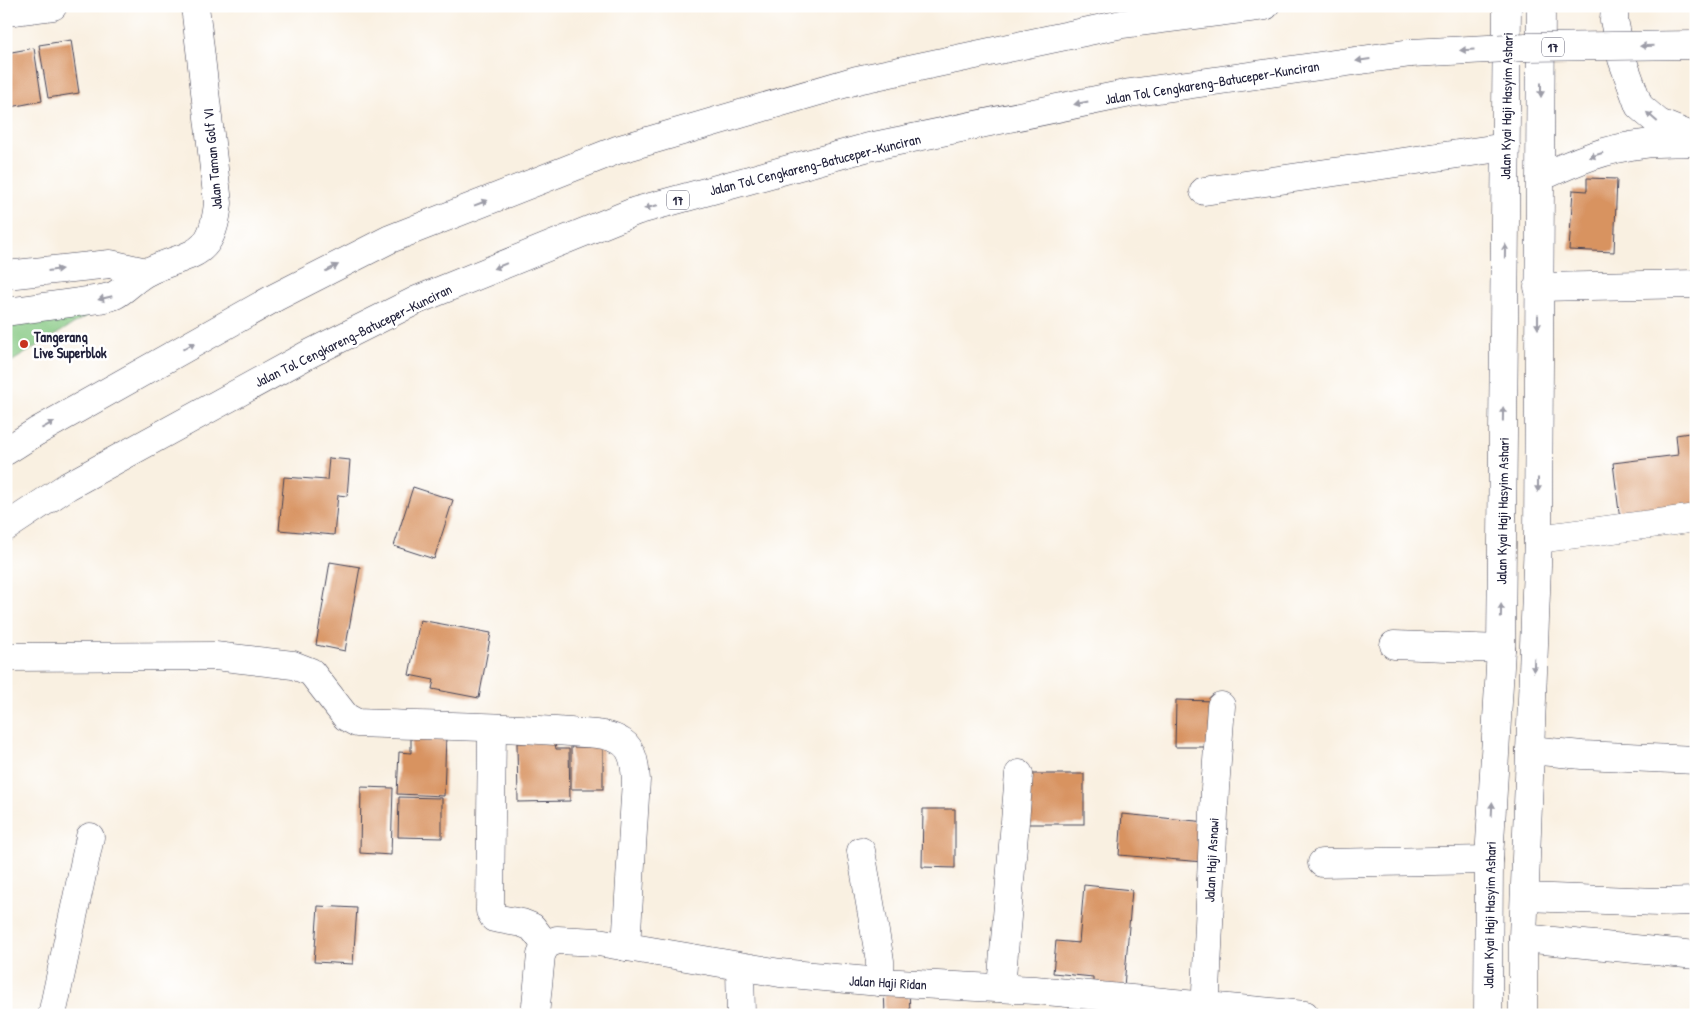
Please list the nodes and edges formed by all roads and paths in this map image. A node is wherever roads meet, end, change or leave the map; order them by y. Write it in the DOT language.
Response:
graph roads {
  1 [pos="53,6"];
  2 [pos="195,6"];
  3 [pos="1265,6"];
  4 [pos="1507,6"];
  5 [pos="1540,6"];
  6 [pos="1615,6"];
  7 [pos="6,12"];
  8 [pos="1696,45"];
  9 [pos="1696,138"];
  10 [pos="1696,142"];
  11 [pos="1506,147"];
  12 [pos="1541,177"];
  13 [pos="1204,191"];
  14 [pos="146,272"];
  15 [pos="6,275"];
  16 [pos="1696,284"];
  17 [pos="1538,287"];
  18 [pos="6,312"];
  19 [pos="6,451"];
  20 [pos="1696,518"];
  21 [pos="6,527"];
  22 [pos="1538,540"];
  23 [pos="1394,645"];
  24 [pos="1501,648"];
  25 [pos="6,657"];
  26 [pos="1221,706"];
  27 [pos="492,728"];
  28 [pos="1530,750"];
  29 [pos="1696,760"];
  30 [pos="1019,774"];
  31 [pos="90,837"];
  32 [pos="860,851"];
  33 [pos="1489,860"];
  34 [pos="1322,863"];
  35 [pos="1525,897"];
  36 [pos="1696,901"];
  37 [pos="1523,938"];
  38 [pos="546,945"];
  39 [pos="626,947"];
  40 [pos="1696,955"];
  41 [pos="740,967"];
  42 [pos="880,982"];
  43 [pos="1001,988"];
  44 [pos="1205,1010"];
  45 [pos="52,1015"];
  46 [pos="535,1015"];
  47 [pos="741,1015"];
  48 [pos="1305,1015"];
  49 [pos="1488,1015"];
  50 [pos="1523,1015"];
  1 -- 7 [label="main road"];
  2 -- 14 [label="main road, Jalan Taman Golf VI"];
  19 -- 3 [label="main road, one-way"];
  4 -- 11 [label="main road, Jalan Kyai Haji Hasyim Ashari"];
  5 -- 12 [label="main road, one-way"];
  9 -- 6 [label="main road, one-way"];
  8 -- 21 [label="main road, Jalan Tol Cengkareng–Batuceper–Kunciran / 17, one-way, bridge"];
  10 -- 12 [label="main road, one-way"];
  11 -- 13 [label="main road"];
  24 -- 11 [label="main road, Jalan Kyai Haji Hasyim Ashari, one-way"];
  12 -- 17 [label="main road"];
  15 -- 14 [label="main road, one-way"];
  14 -- 18 [label="main road, Jalan Taman Golf VI, one-way"];
  16 -- 17 [label="main road"];
  17 -- 22 [label="main road, one-way"];
  20 -- 22 [label="main road"];
  22 -- 28 [label="main road, one-way"];
  23 -- 24 [label="main road"];
  33 -- 24 [label="main road, Jalan Kyai Haji Hasyim Ashari, one-way"];
  25 -- 27 [label="main road"];
  26 -- 44 [label="main road, Jalan Haji Asnawi"];
  27 -- 38 [label="main road"];
  27 -- 39 [label="main road"];
  28 -- 29 [label="main road"];
  28 -- 35 [label="main road"];
  30 -- 43 [label="main road"];
  31 -- 45 [label="main road"];
  32 -- 42 [label="main road"];
  33 -- 34 [label="main road"];
  33 -- 49 [label="main road, Jalan Kyai Haji Hasyim Ashari"];
  35 -- 36 [label="main road"];
  35 -- 37 [label="main road"];
  37 -- 40 [label="main road"];
  37 -- 50 [label="main road"];
  38 -- 39 [label="main road, Jalan Haji Ridan"];
  38 -- 46 [label="main road"];
  39 -- 41 [label="main road, Jalan Haji Ridan"];
  41 -- 42 [label="main road, Jalan Haji Ridan"];
  41 -- 47 [label="main road"];
  42 -- 43 [label="main road, Jalan Haji Ridan"];
  43 -- 44 [label="main road, Jalan Haji Ridan"];
  44 -- 48 [label="main road, Jalan Haji Ridan"];
}
